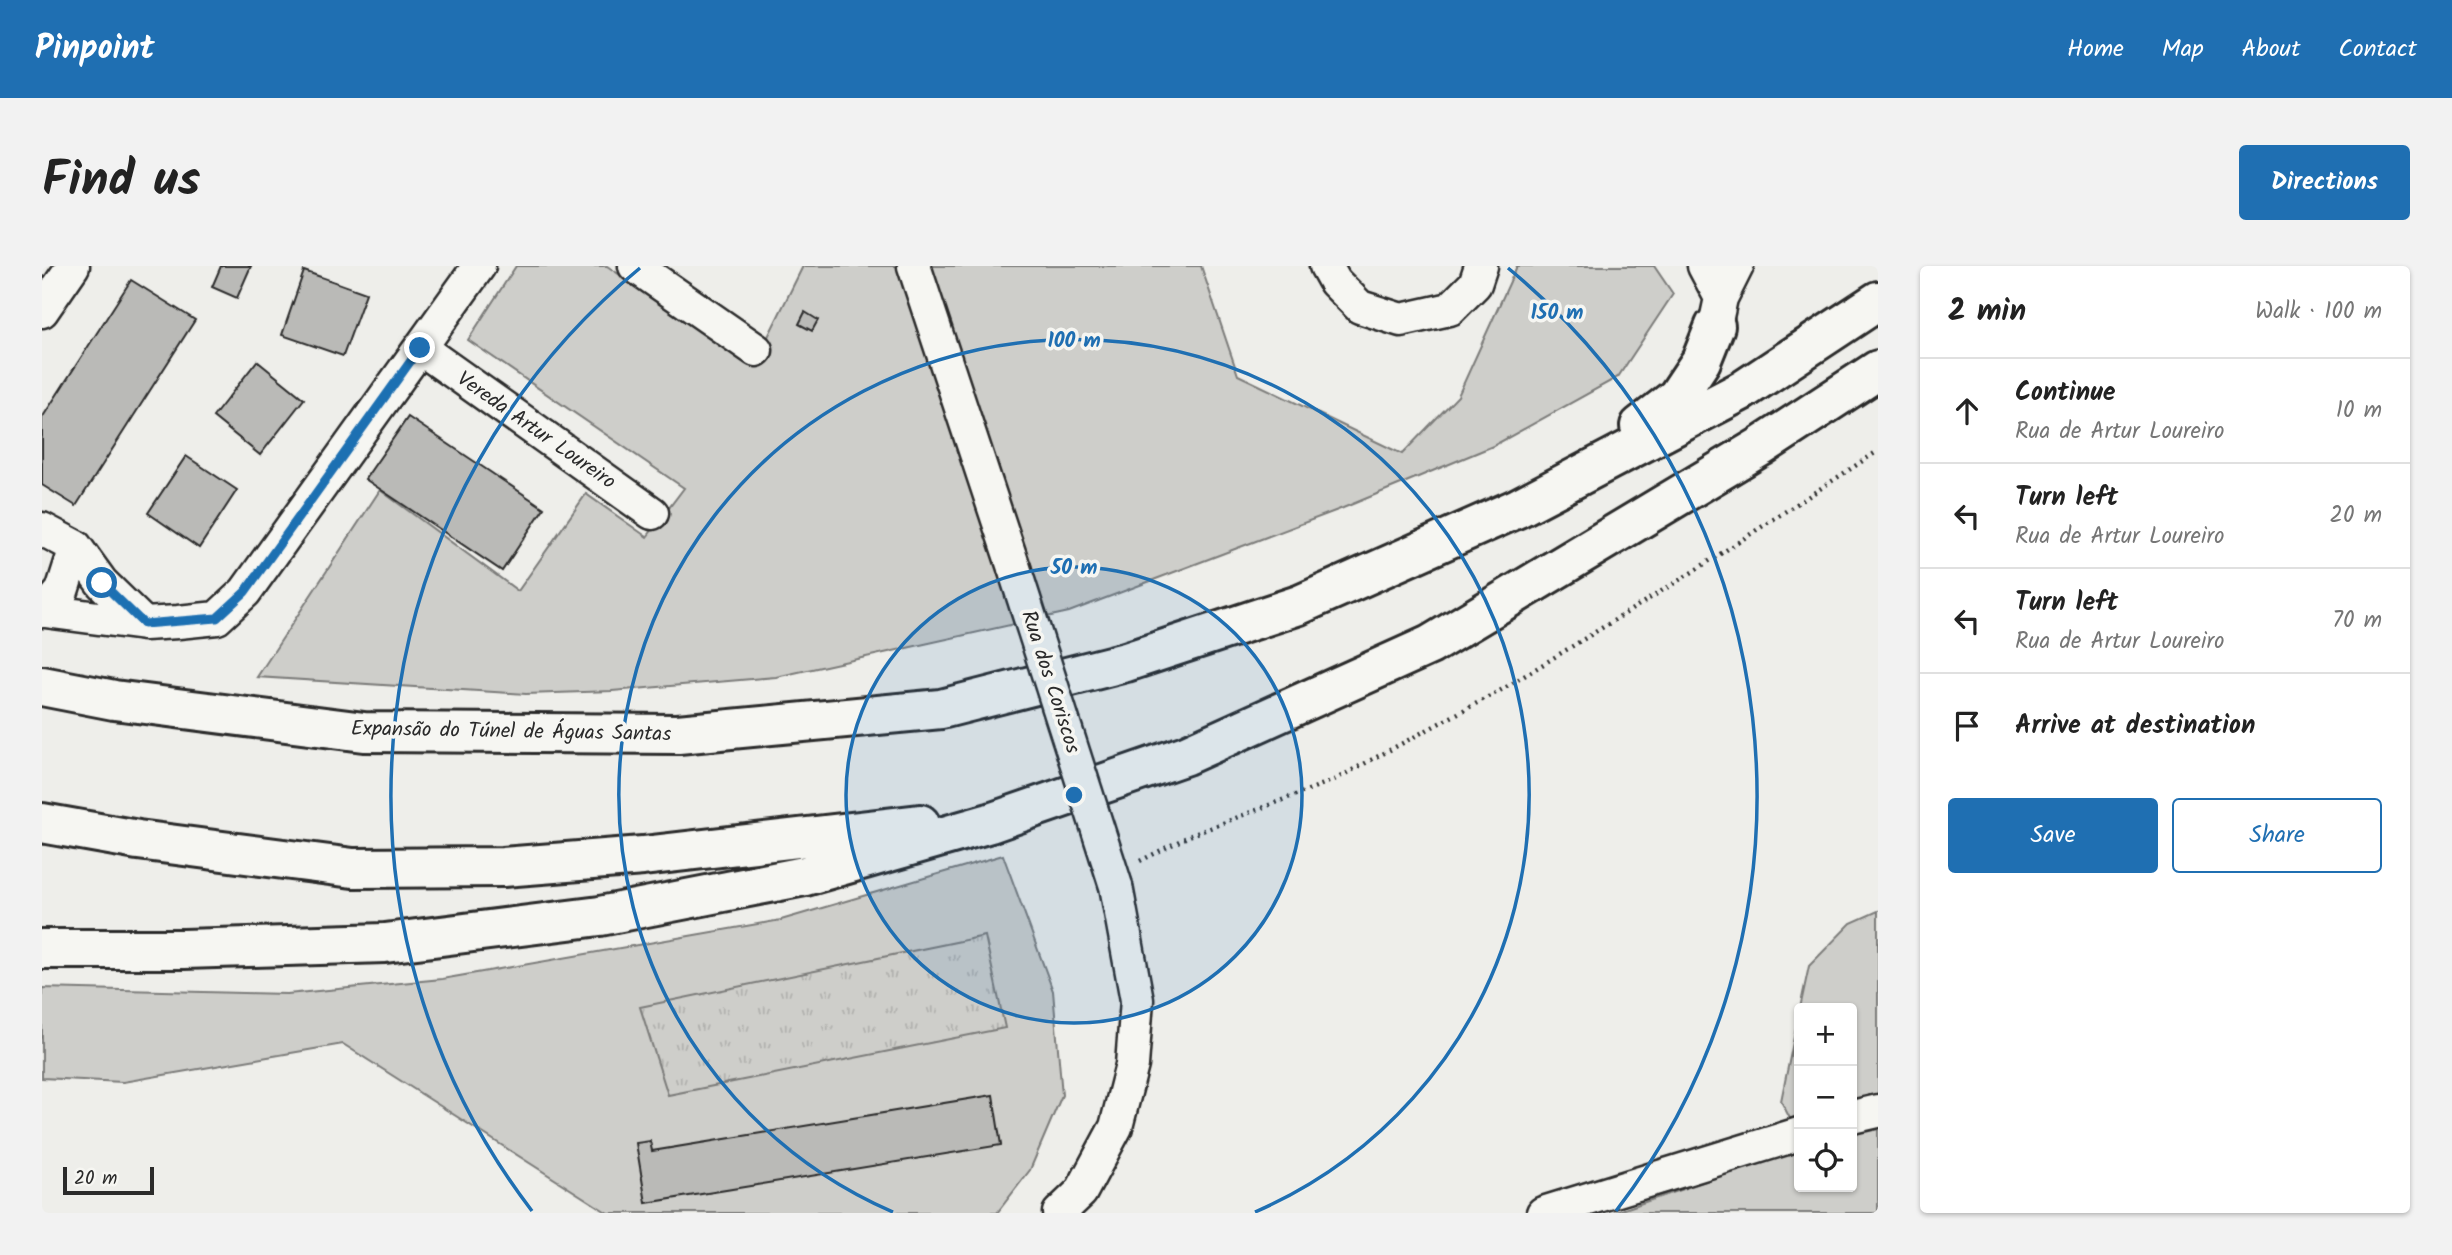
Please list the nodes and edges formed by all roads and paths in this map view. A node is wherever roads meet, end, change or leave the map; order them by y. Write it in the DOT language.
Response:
graph roads {
  1 [pos="73,266"];
  2 [pos="479,266"];
  3 [pos="635,266"];
  4 [pos="914,266"];
  5 [pos="1326,266"];
  6 [pos="1481,266"];
  7 [pos="1704,266"];
  8 [pos="1737,266"];
  9 [pos="1878,300"];
  10 [pos="42,311"];
  11 [pos="1718,312"];
  12 [pos="420,348"];
  13 [pos="756,350"];
  14 [pos="1878,370"];
  15 [pos="1878,451"];
  16 [pos="1518,508"];
  17 [pos="652,513"];
  18 [pos="42,529"];
  19 [pos="76,547"];
  20 [pos="44,611"];
  21 [pos="144,624"];
  22 [pos="42,686"];
  23 [pos="1018,813"];
  24 [pos="42,823"];
  25 [pos="1139,862"];
  26 [pos="42,949"];
  27 [pos="1878,1111"];
  28 [pos="1857,1117"];
  29 [pos="1794,1135"];
  30 [pos="1059,1213"];
  31 [pos="1544,1213"];
  1 -- 10 [label="street"];
  2 -- 12 [label="street"];
  3 -- 13 [label="street"];
  4 -- 30 [label="street, Rua dos Coriscos, bridge"];
  5 -- 6 [label="street"];
  7 -- 11 [label="street"];
  8 -- 11 [label="street"];
  9 -- 16 [label="highway, Expansão do Túnel de Águas Santas"];
  11 -- 16 [label="highway"];
  12 -- 17 [label="street, Vereda Artur Loureiro"];
  12 -- 21 [label="street"];
  14 -- 23 [label="highway"];
  15 -- 25 [label="path"];
  16 -- 22 [label="highway, Expansão do Túnel de Águas Santas"];
  18 -- 19 [label="street"];
  19 -- 20 [label="street"];
  19 -- 21 [label="street"];
  20 -- 21 [label="street"];
  23 -- 24 [label="highway"];
  23 -- 26 [label="highway"];
  27 -- 28 [label="street"];
  29 -- 31 [label="street"];
}
